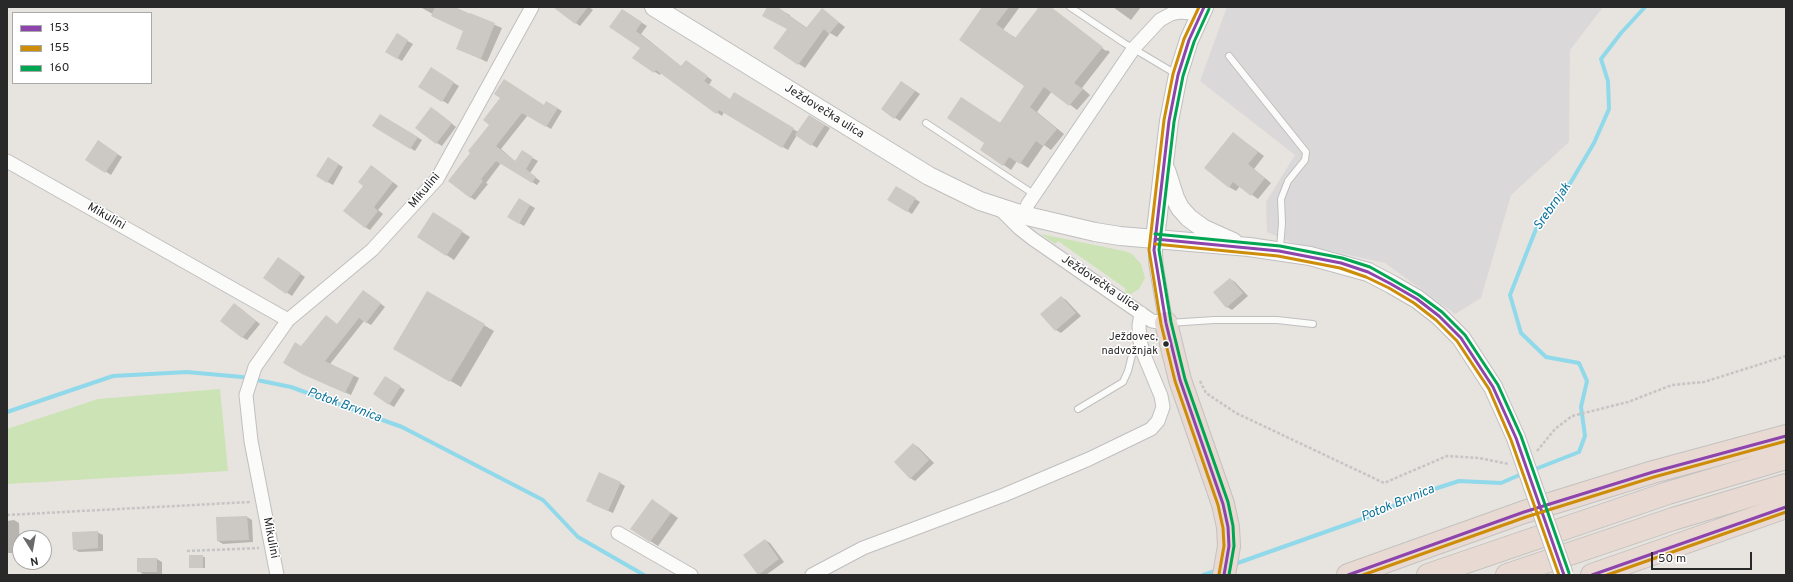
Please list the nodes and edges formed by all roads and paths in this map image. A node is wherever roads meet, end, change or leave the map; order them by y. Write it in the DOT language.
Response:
graph roads {
  1 [pos="532,7"];
  2 [pos="654,7"];
  3 [pos="1070,7"];
  4 [pos="1168,10"];
  5 [pos="1202,10"];
  6 [pos="1134,48"];
  7 [pos="1229,56"];
  8 [pos="1178,75"];
  9 [pos="926,123"];
  10 [pos="7,161"];
  11 [pos="1164,164"];
  12 [pos="1035,195"];
  13 [pos="1000,208"];
  14 [pos="1023,215"];
  15 [pos="1155,240"];
  16 [pos="1249,247"];
  17 [pos="1279,251"];
  18 [pos="1141,313"];
  19 [pos="288,320"];
  20 [pos="1166,324"];
  21 [pos="1313,324"];
  22 [pos="1140,341"];
  23 [pos="1786,356"];
  24 [pos="1198,375"];
  25 [pos="1078,409"];
  26 [pos="1786,436"];
  27 [pos="1533,455"];
  28 [pos="1786,458"];
  29 [pos="1516,462"];
  30 [pos="1786,485"];
  31 [pos="262,501"];
  32 [pos="1786,507"];
  33 [pos="7,515"];
  34 [pos="618,533"];
  35 [pos="272,547"];
  36 [pos="187,551"];
  37 [pos="277,575"];
  38 [pos="691,575"];
  39 [pos="812,575"];
  40 [pos="1224,575"];
  41 [pos="1348,575"];
  42 [pos="1428,575"];
  43 [pos="1507,575"];
  44 [pos="1564,575"];
  45 [pos="1592,575"];
  1 -- 19 [label="street, Mikulini"];
  2 -- 13 [label="main road, Ježdovečka ulica"];
  3 -- 6 [label="lane"];
  4 -- 5 [label="street"];
  4 -- 6 [label="street"];
  5 -- 8 [label="main road"];
  6 -- 8 [label="lane"];
  6 -- 12 [label="street"];
  7 -- 17 [label="lane"];
  8 -- 11 [label="main road"];
  9 -- 12 [label="lane"];
  10 -- 19 [label="street, Mikulini"];
  11 -- 15 [label="main road"];
  11 -- 16 [label="main road"];
  12 -- 14 [label="street"];
  13 -- 14 [label="main road, Ježdovečka ulica"];
  13 -- 18 [label="street, Ježdovečka ulica"];
  14 -- 15 [label="main road, Ježdovečka ulica"];
  15 -- 16 [label="main road, Ježdovečka ulica"];
  15 -- 20 [label="street"];
  16 -- 17 [label="main road, Ježdovečka ulica"];
  17 -- 44 [label="main road, Ježdovečka ulica, bridge"];
  18 -- 20 [label="street, Ježdovečka ulica"];
  18 -- 22 [label="street"];
  19 -- 31 [label="street, Mikulini"];
  20 -- 21 [label="lane"];
  20 -- 40 [label="highway"];
  22 -- 25 [label="lane"];
  22 -- 39 [label="street"];
  23 -- 27 [label="path"];
  24 -- 29 [label="path"];
  26 -- 41 [label="highway"];
  28 -- 42 [label="highway"];
  30 -- 43 [label="highway"];
  31 -- 33 [label="path, Mikulini"];
  31 -- 35 [label="street, Mikulini"];
  32 -- 45 [label="highway"];
  34 -- 38 [label="street"];
  35 -- 36 [label="path"];
  35 -- 37 [label="street, Mikulini"];
}
